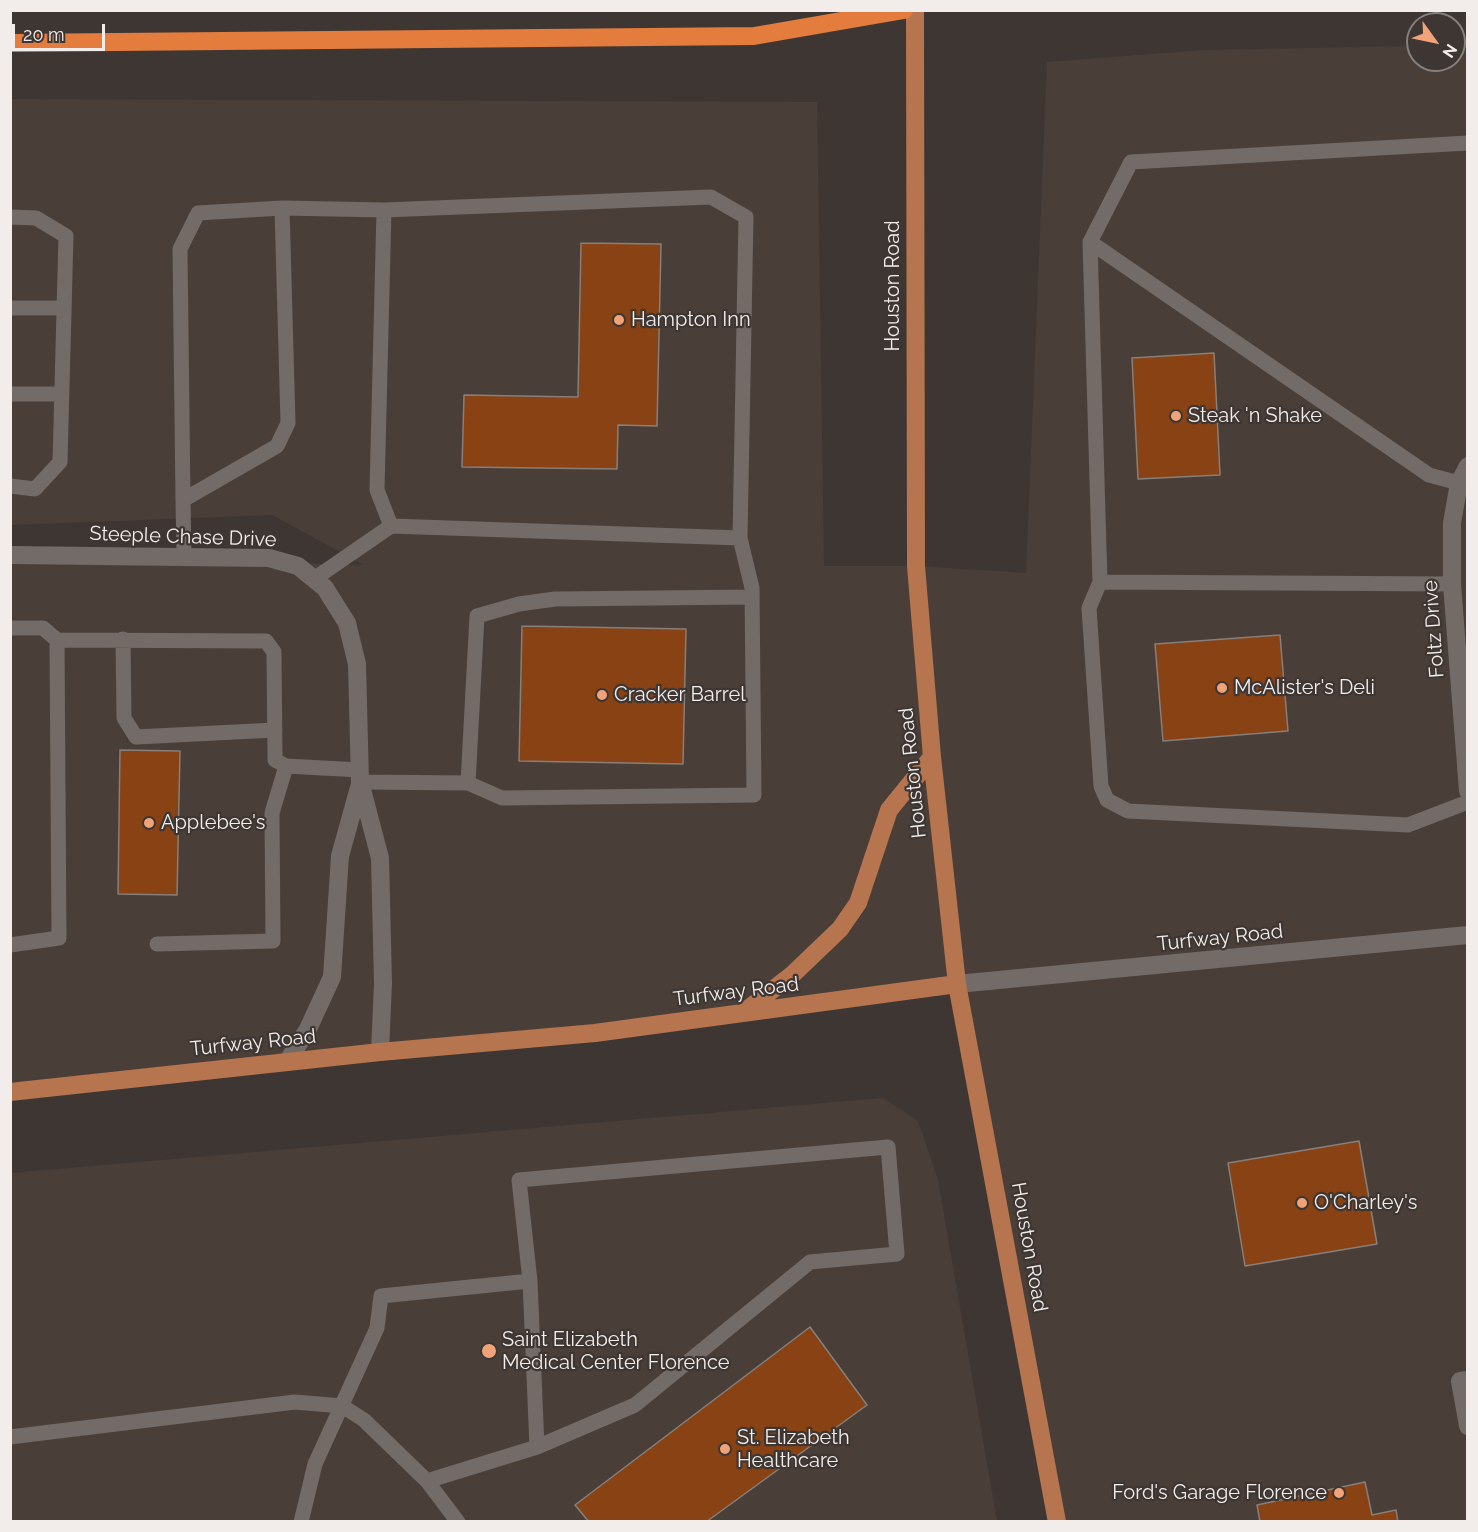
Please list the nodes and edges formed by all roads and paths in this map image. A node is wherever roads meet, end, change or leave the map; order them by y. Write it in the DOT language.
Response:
graph roads {
  1 [pos="904,10"];
  2 [pos="915,10"];
  3 [pos="10,43"];
  4 [pos="1467,143"];
  5 [pos="282,208"];
  6 [pos="384,210"];
  7 [pos="10,218"];
  8 [pos="1090,242"];
  9 [pos="10,308"];
  10 [pos="64,308"];
  11 [pos="10,394"];
  12 [pos="62,394"];
  13 [pos="1467,466"];
  14 [pos="1459,483"];
  15 [pos="10,486"];
  16 [pos="183,500"];
  17 [pos="391,526"];
  18 [pos="740,538"];
  19 [pos="10,555"];
  20 [pos="184,557"];
  21 [pos="314,579"];
  22 [pos="1100,582"];
  23 [pos="1452,584"];
  24 [pos="752,597"];
  25 [pos="10,628"];
  26 [pos="123,639"];
  27 [pos="57,640"];
  28 [pos="275,730"];
  29 [pos="932,757"];
  30 [pos="286,766"];
  31 [pos="360,776"];
  32 [pos="468,783"];
  33 [pos="1467,791"];
  34 [pos="1467,802"];
  35 [pos="1467,935"];
  36 [pos="157,944"];
  37 [pos="10,945"];
  38 [pos="957,984"];
  39 [pos="743,1013"];
  40 [pos="380,1052"];
  41 [pos="287,1062"];
  42 [pos="10,1092"];
  43 [pos="530,1281"];
  44 [pos="1467,1380"];
  45 [pos="342,1406"];
  46 [pos="1467,1426"];
  47 [pos="10,1437"];
  48 [pos="537,1447"];
  49 [pos="427,1481"];
  50 [pos="300,1521"];
  51 [pos="458,1521"];
  52 [pos="1057,1521"];
  1 -- 3 [label="highway"];
  2 -- 29 [label="main road, Houston Road"];
  4 -- 8 [label="lane"];
  5 -- 6 [label="lane"];
  5 -- 16 [label="lane"];
  5 -- 16 [label="lane"];
  6 -- 17 [label="lane"];
  6 -- 18 [label="lane"];
  7 -- 10 [label="lane"];
  8 -- 14 [label="lane"];
  8 -- 22 [label="lane"];
  9 -- 10 [label="lane"];
  10 -- 12 [label="lane"];
  11 -- 12 [label="lane"];
  12 -- 15 [label="lane"];
  13 -- 14 [label="street, Foltz Drive"];
  14 -- 23 [label="street, Foltz Drive"];
  16 -- 20 [label="lane"];
  17 -- 18 [label="lane"];
  17 -- 21 [label="lane"];
  18 -- 24 [label="lane"];
  19 -- 20 [label="street, Steeple Chase Drive"];
  20 -- 21 [label="street, Steeple Chase Drive"];
  21 -- 31 [label="street, Steeple Chase Drive"];
  22 -- 23 [label="lane"];
  22 -- 34 [label="lane"];
  23 -- 33 [label="street, Foltz Drive"];
  24 -- 32 [label="lane"];
  24 -- 32 [label="lane"];
  25 -- 27 [label="lane"];
  26 -- 27 [label="lane"];
  26 -- 28 [label="lane"];
  26 -- 28 [label="lane"];
  27 -- 37 [label="lane"];
  28 -- 30 [label="lane"];
  29 -- 38 [label="main road, Houston Road"];
  29 -- 39 [label="main road"];
  30 -- 31 [label="lane"];
  30 -- 36 [label="lane"];
  31 -- 32 [label="lane"];
  31 -- 40 [label="street, Steeple Chase Drive"];
  31 -- 41 [label="street, Steeple Chase Drive"];
  35 -- 38 [label="street, Turfway Road"];
  38 -- 39 [label="main road, Turfway Road"];
  38 -- 52 [label="main road, Houston Road"];
  39 -- 40 [label="main road, Turfway Road"];
  40 -- 41 [label="main road, Turfway Road"];
  41 -- 42 [label="main road, Turfway Road"];
  43 -- 45 [label="lane"];
  43 -- 48 [label="lane"];
  43 -- 48 [label="lane"];
  44 -- 46 [label="street"];
  45 -- 47 [label="lane"];
  45 -- 49 [label="lane"];
  45 -- 50 [label="lane"];
  48 -- 49 [label="lane"];
  49 -- 51 [label="lane"];
}
